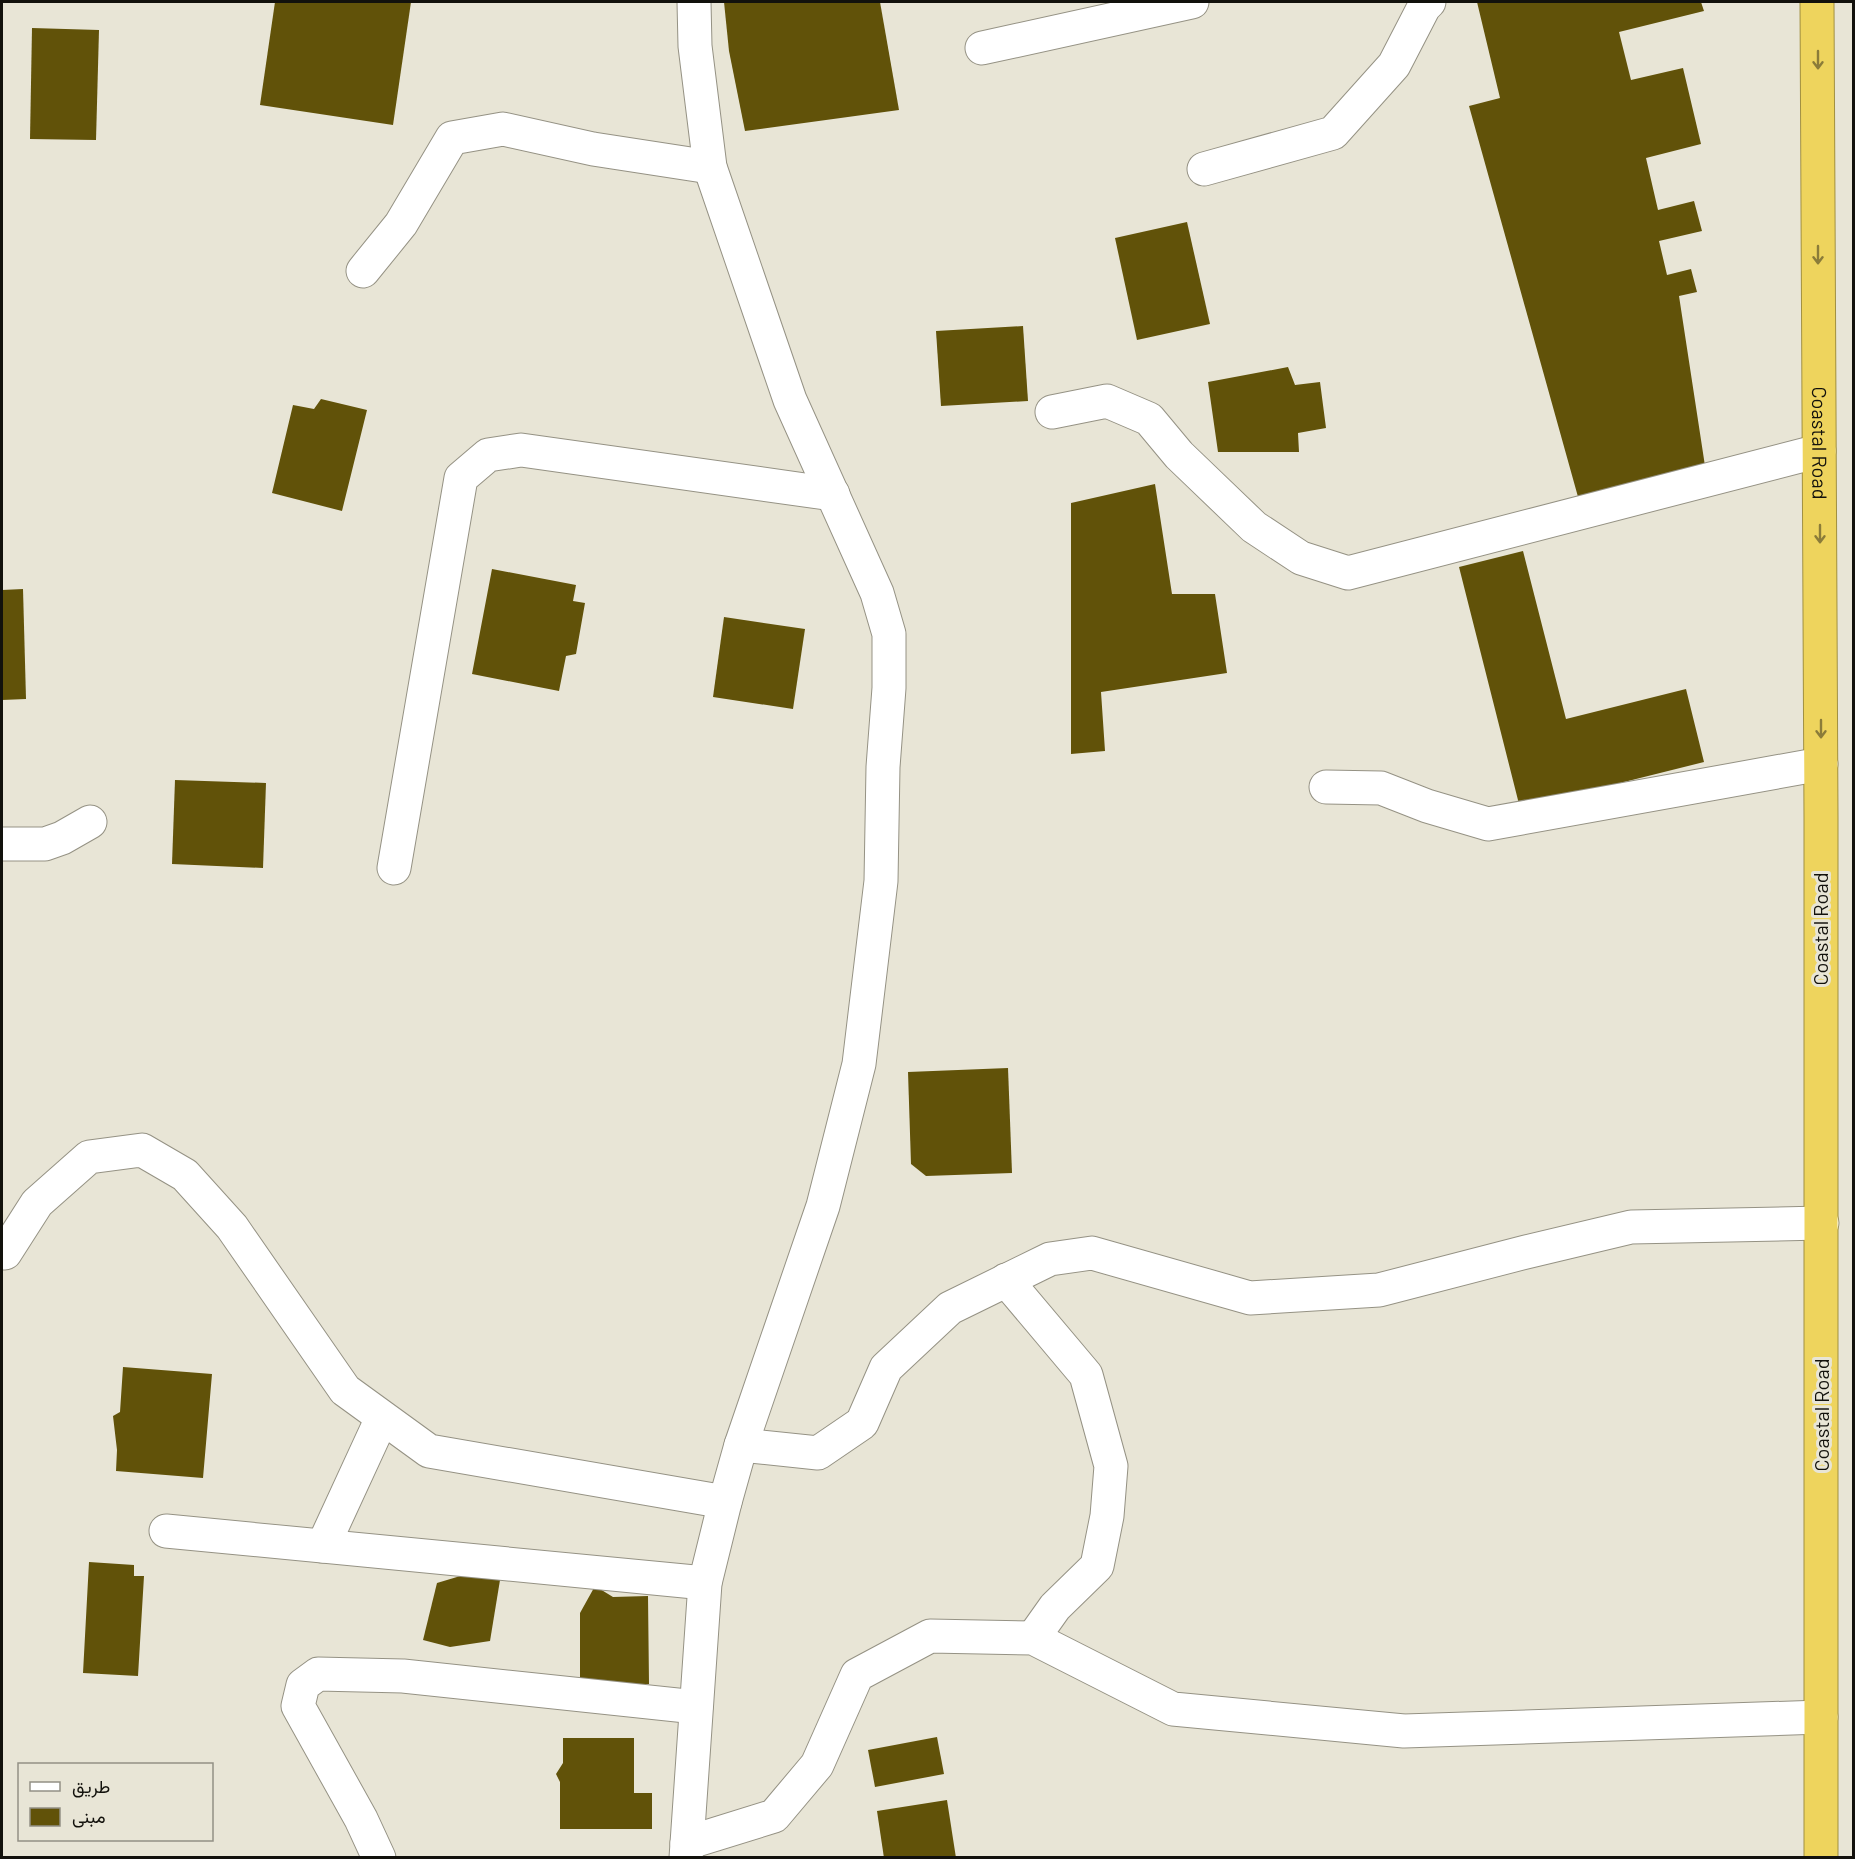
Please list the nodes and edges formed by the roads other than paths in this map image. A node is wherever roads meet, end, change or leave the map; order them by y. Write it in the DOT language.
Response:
graph roads {
  1 [pos="694,2"];
  2 [pos="1192,2"];
  3 [pos="1429,2"];
  4 [pos="1817,2"];
  5 [pos="982,48"];
  6 [pos="710,167"];
  7 [pos="1204,169"];
  8 [pos="363,270"];
  9 [pos="1052,412"];
  10 [pos="1819,451"];
  11 [pos="834,494"];
  12 [pos="1821,764"];
  13 [pos="1326,788"];
  14 [pos="90,822"];
  15 [pos="2,844"];
  16 [pos="394,868"];
  17 [pos="1822,1223"];
  18 [pos="5,1253"];
  19 [pos="1006,1280"];
  20 [pos="382,1418"];
  21 [pos="741,1445"];
  22 [pos="725,1502"];
  23 [pos="166,1532"];
  24 [pos="323,1546"];
  25 [pos="705,1582"];
  26 [pos="1034,1638"];
  27 [pos="696,1707"];
  28 [pos="1821,1717"];
  29 [pos="686,1850"];
  30 [pos="379,1857"];
  31 [pos="1821,1857"];
  1 -- 6 [label="street"];
  2 -- 5 [label="street"];
  3 -- 7 [label="street"];
  4 -- 10 [label="highway, Coastal Road, one-way"];
  6 -- 8 [label="street"];
  6 -- 11 [label="street"];
  9 -- 10 [label="street"];
  10 -- 12 [label="highway, Coastal Road, one-way"];
  11 -- 16 [label="street"];
  11 -- 21 [label="street"];
  12 -- 13 [label="street"];
  12 -- 17 [label="highway, Coastal Road"];
  14 -- 15 [label="street"];
  17 -- 19 [label="street"];
  17 -- 28 [label="highway, Coastal Road"];
  18 -- 20 [label="street"];
  19 -- 21 [label="street"];
  19 -- 26 [label="street"];
  20 -- 22 [label="street"];
  20 -- 24 [label="street"];
  21 -- 22 [label="street"];
  22 -- 25 [label="street"];
  23 -- 24 [label="street"];
  24 -- 25 [label="street"];
  25 -- 27 [label="street"];
  26 -- 28 [label="street"];
  26 -- 29 [label="street"];
  27 -- 29 [label="street"];
  27 -- 30 [label="street"];
  28 -- 31 [label="highway, Coastal Road"];
}
